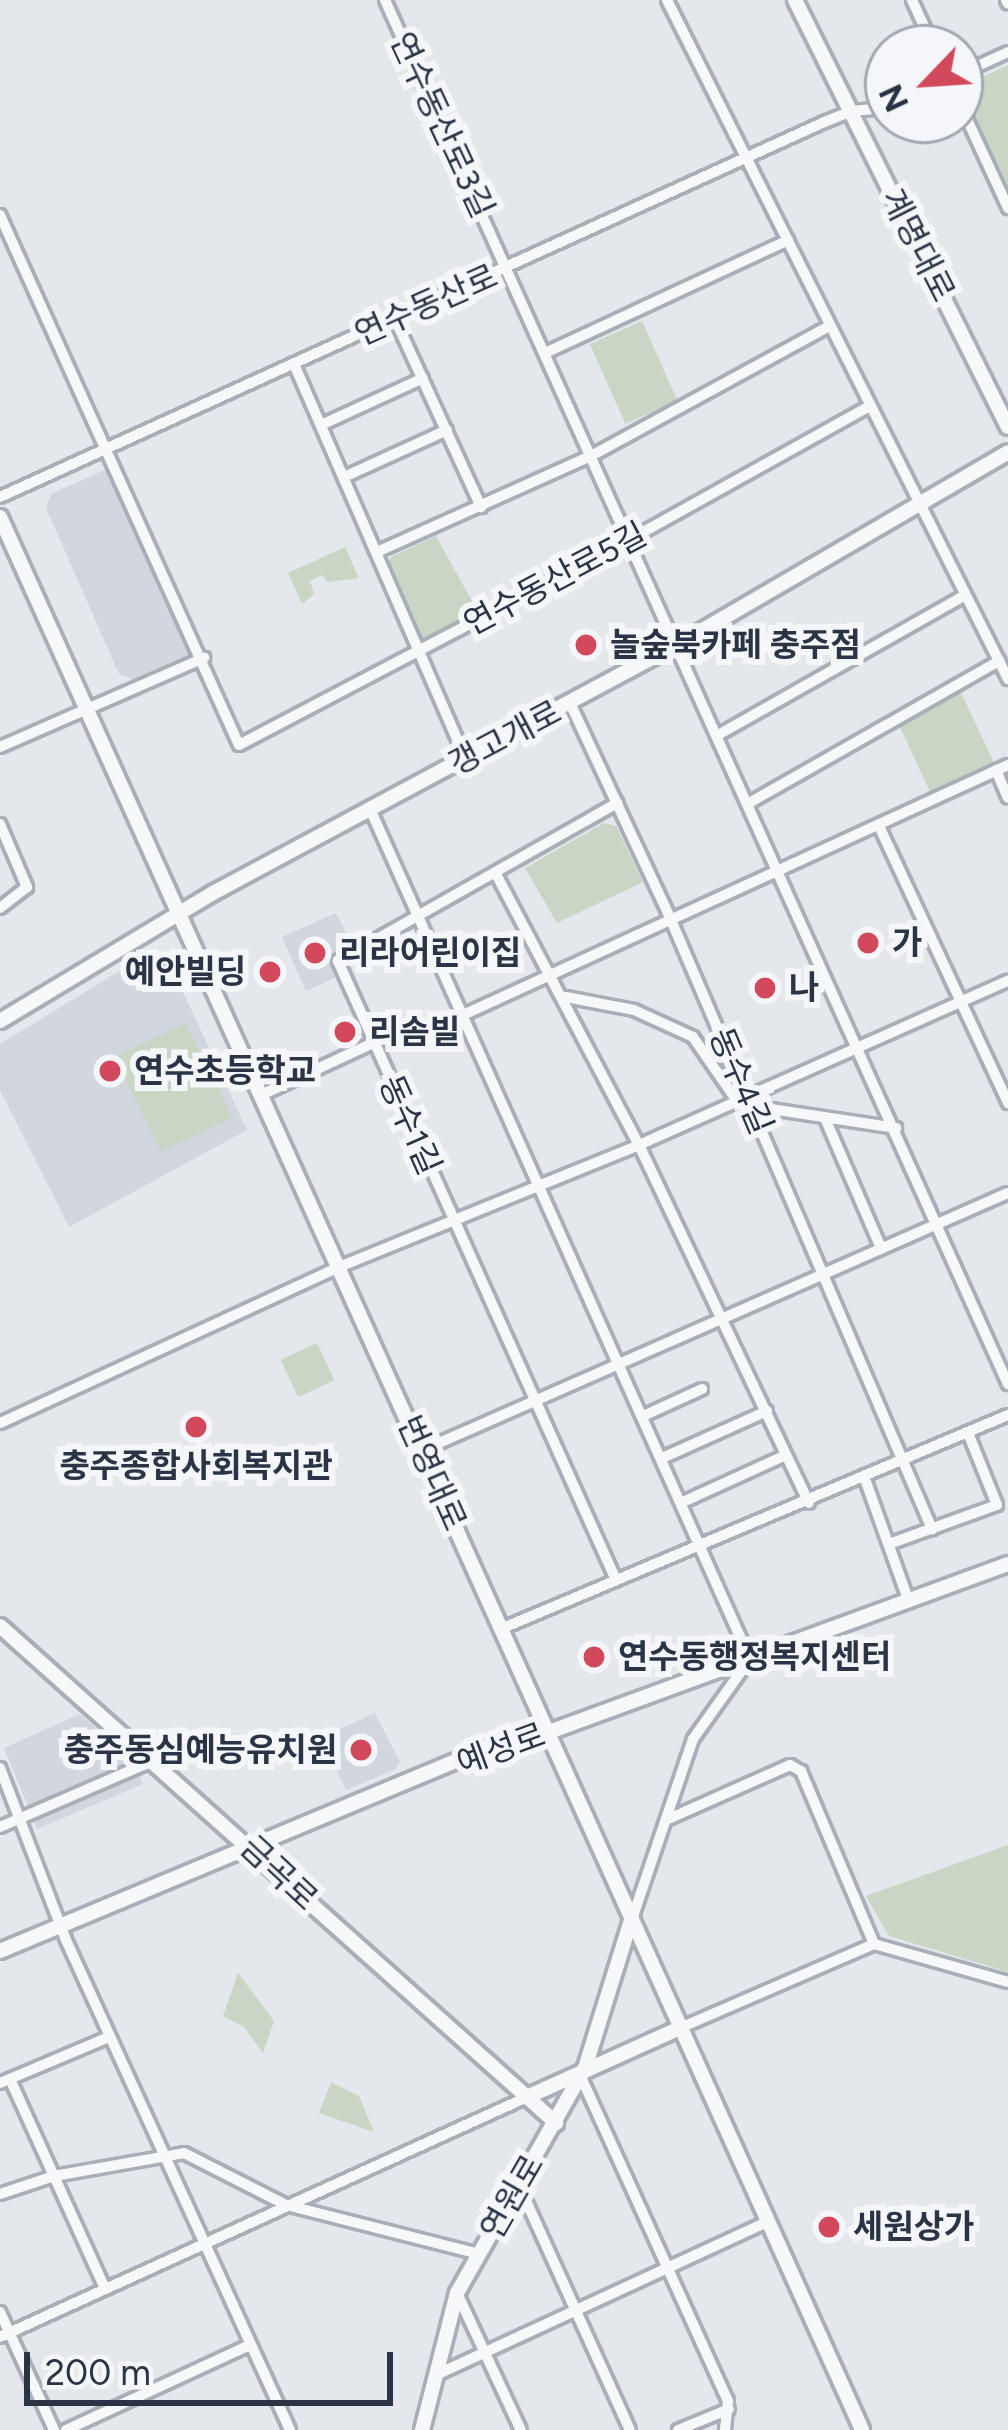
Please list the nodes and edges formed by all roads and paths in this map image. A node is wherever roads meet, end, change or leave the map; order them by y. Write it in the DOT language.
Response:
graph roads {
  1 [pos="385,0"];
  2 [pos="668,0"];
  3 [pos="795,0"];
  4 [pos="864,110"];
  5 [pos="851,111"];
  6 [pos="978,144"];
  7 [pos="746,158"];
  8 [pos="1008,208"];
  9 [pos="0,215"];
  10 [pos="788,240"];
  11 [pos="507,268"];
  12 [pos="395,319"];
  13 [pos="829,326"];
  14 [pos="545,353"];
  15 [pos="294,364"];
  16 [pos="423,378"];
  17 [pos="868,406"];
  18 [pos="321,424"];
  19 [pos="1008,427"];
  20 [pos="447,430"];
  21 [pos="108,448"];
  22 [pos="1008,452"];
  23 [pos="591,456"];
  24 [pos="344,477"];
  25 [pos="0,497"];
  26 [pos="918,506"];
  27 [pos="481,507"];
  28 [pos="0,517"];
  29 [pos="628,540"];
  30 [pos="377,552"];
  31 [pos="964,596"];
  32 [pos="676,645"];
  33 [pos="419,652"];
  34 [pos="204,658"];
  35 [pos="999,661"];
  36 [pos="1008,680"];
  37 [pos="570,703"];
  38 [pos="87,709"];
  39 [pos="718,735"];
  40 [pos="0,747"];
  41 [pos="466,759"];
  42 [pos="1002,768"];
  43 [pos="1008,798"];
  44 [pos="617,803"];
  45 [pos="749,803"];
  46 [pos="371,811"];
  47 [pos="0,824"];
  48 [pos="879,826"];
  49 [pos="781,872"];
  50 [pos="496,874"];
  51 [pos="0,908"];
  52 [pos="179,913"];
  53 [pos="419,918"];
  54 [pos="671,920"];
  55 [pos="552,975"];
  56 [pos="1008,981"];
  57 [pos="566,997"];
  58 [pos="962,1003"];
  59 [pos="463,1015"];
  60 [pos="0,1021"];
  61 [pos="373,1043"];
  62 [pos="861,1047"];
  63 [pos="261,1094"];
  64 [pos="745,1102"];
  65 [pos="1008,1103"];
  66 [pos="825,1118"];
  67 [pos="896,1128"];
  68 [pos="639,1144"];
  69 [pos="537,1188"];
  70 [pos="1008,1193"];
  71 [pos="453,1222"];
  72 [pos="938,1223"];
  73 [pos="881,1247"];
  74 [pos="339,1267"];
  75 [pos="825,1272"];
  76 [pos="719,1318"];
  77 [pos="1008,1346"];
  78 [pos="994,1353"];
  79 [pos="618,1363"];
  80 [pos="1008,1384"];
  81 [pos="702,1388"];
  82 [pos="536,1399"];
  83 [pos="767,1411"];
  84 [pos="1008,1415"];
  85 [pos="643,1416"];
  86 [pos="0,1424"];
  87 [pos="968,1433"];
  88 [pos="423,1450"];
  89 [pos="787,1455"];
  90 [pos="662,1458"];
  91 [pos="907,1461"];
  92 [pos="865,1479"];
  93 [pos="683,1502"];
  94 [pos="809,1503"];
  95 [pos="932,1528"];
  96 [pos="889,1544"];
  97 [pos="703,1545"];
  98 [pos="1008,1564"];
  99 [pos="616,1580"];
  100 [pos="908,1602"];
  101 [pos="503,1628"];
  102 [pos="2,1629"];
  103 [pos="750,1659"];
  104 [pos="549,1732"];
  105 [pos="155,1760"];
  106 [pos="0,1768"];
  107 [pos="21,1818"];
  108 [pos="666,1820"];
  109 [pos="0,1827"];
  110 [pos="253,1848"];
  111 [pos="633,1916"];
  112 [pos="61,1927"];
  113 [pos="874,1944"];
  114 [pos="0,1952"];
  115 [pos="1008,1982"];
  116 [pos="680,2028"];
  117 [pos="109,2037"];
  118 [pos="583,2073"];
  119 [pos="5,2081"];
  120 [pos="527,2097"];
  121 [pos="556,2123"];
  122 [pos="163,2155"];
  123 [pos="54,2176"];
  124 [pos="518,2182"];
  125 [pos="0,2194"];
  126 [pos="286,2205"];
  127 [pos="765,2223"];
  128 [pos="203,2242"];
  129 [pos="480,2254"];
  130 [pos="669,2267"];
  131 [pos="105,2288"];
  132 [pos="457,2293"];
  133 [pos="576,2310"];
  134 [pos="0,2312"];
  135 [pos="5,2335"];
  136 [pos="250,2345"];
  137 [pos="485,2353"];
  138 [pos="438,2374"];
  139 [pos="729,2409"];
  140 [pos="54,2430"];
  141 [pos="66,2430"];
  142 [pos="290,2430"];
  143 [pos="422,2430"];
  144 [pos="521,2430"];
  145 [pos="630,2430"];
  146 [pos="678,2430"];
  147 [pos="724,2430"];
  148 [pos="862,2430"];
  1 -- 11 [label="street, 연수동산로3길"];
  2 -- 7 [label="street"];
  3 -- 5 [label="street, 계명대로"];
  4 -- 5 [label="street, 연수동산로"];
  5 -- 7 [label="street, 연수동산로"];
  5 -- 19 [label="street, 계명대로"];
  6 -- 8 [label="street"];
  7 -- 10 [label="street"];
  7 -- 11 [label="street, 연수동산로"];
  9 -- 21 [label="street"];
  10 -- 13 [label="street"];
  10 -- 14 [label="street"];
  11 -- 12 [label="street, 연수동산로"];
  11 -- 14 [label="street, 연수동산로3길"];
  12 -- 15 [label="street, 연수동산로"];
  12 -- 16 [label="street"];
  13 -- 17 [label="street"];
  13 -- 23 [label="street"];
  14 -- 23 [label="street, 연수동산로3길"];
  15 -- 18 [label="street"];
  15 -- 21 [label="street, 연수동산로"];
  16 -- 18 [label="street"];
  16 -- 20 [label="street"];
  17 -- 26 [label="street"];
  17 -- 29 [label="street, 연수동산로5길"];
  18 -- 24 [label="street"];
  20 -- 24 [label="street"];
  20 -- 27 [label="street"];
  21 -- 25 [label="street, 연수동산로"];
  21 -- 34 [label="street"];
  22 -- 26 [label="street, 갱고개로"];
  23 -- 27 [label="street"];
  23 -- 29 [label="street, 연수동산로3길"];
  24 -- 30 [label="street"];
  26 -- 31 [label="street"];
  26 -- 32 [label="street, 갱고개로"];
  27 -- 30 [label="street"];
  28 -- 38 [label="street, 번영대로"];
  29 -- 32 [label="street, 연수동산로3길"];
  29 -- 33 [label="street, 연수동산로5길"];
  30 -- 33 [label="street"];
  31 -- 35 [label="street"];
  31 -- 39 [label="street"];
  32 -- 37 [label="street, 갱고개로"];
  32 -- 39 [label="street, 연수동산로3길"];
  33 -- 34 [label="street, 연수동산로5길"];
  33 -- 41 [label="street"];
  34 -- 38 [label="street"];
  35 -- 36 [label="street"];
  35 -- 45 [label="street"];
  37 -- 41 [label="street, 갱고개로"];
  37 -- 44 [label="street, 동수4길"];
  38 -- 40 [label="street"];
  38 -- 52 [label="street, 번영대로"];
  39 -- 45 [label="street, 연수동산로3길"];
  41 -- 46 [label="street, 갱고개로"];
  42 -- 43 [label="street"];
  42 -- 48 [label="street"];
  44 -- 50 [label="street, 동수1길"];
  44 -- 54 [label="street, 동수4길"];
  45 -- 49 [label="street, 연수동산로3길"];
  46 -- 52 [label="street, 갱고개로"];
  46 -- 53 [label="street"];
  47 -- 51 [label="street"];
  48 -- 49 [label="street"];
  48 -- 58 [label="street"];
  49 -- 54 [label="street"];
  49 -- 62 [label="street, 연수동산로3길"];
  50 -- 53 [label="street, 동수1길"];
  50 -- 55 [label="street"];
  52 -- 60 [label="street, 갱고개로"];
  52 -- 63 [label="street, 번영대로"];
  53 -- 59 [label="street"];
  53 -- 61 [label="street, 동수1길"];
  54 -- 55 [label="street"];
  54 -- 64 [label="street, 동수4길"];
  55 -- 57 [label="street"];
  55 -- 59 [label="street"];
  56 -- 58 [label="street"];
  57 -- 64 [label="street"];
  57 -- 68 [label="street"];
  58 -- 62 [label="street"];
  58 -- 65 [label="street"];
  59 -- 69 [label="street"];
  61 -- 63 [label="street"];
  61 -- 71 [label="street, 동수1길"];
  62 -- 64 [label="street"];
  62 -- 67 [label="street, 연수동산로3길"];
  63 -- 74 [label="street, 번영대로"];
  64 -- 66 [label="street"];
  64 -- 68 [label="street"];
  64 -- 75 [label="street, 동수4길"];
  66 -- 67 [label="street"];
  66 -- 73 [label="street"];
  67 -- 72 [label="street, 연수동산로3길"];
  68 -- 69 [label="street"];
  68 -- 76 [label="street"];
  69 -- 71 [label="street"];
  69 -- 79 [label="street"];
  70 -- 72 [label="street"];
  71 -- 74 [label="street"];
  71 -- 82 [label="street, 동수1길"];
  72 -- 73 [label="street"];
  72 -- 78 [label="street, 연수동산로3길"];
  73 -- 75 [label="street"];
  74 -- 86 [label="street"];
  74 -- 88 [label="street, 번영대로"];
  75 -- 76 [label="street"];
  75 -- 91 [label="street, 동수4길"];
  76 -- 79 [label="street"];
  76 -- 83 [label="street"];
  77 -- 78 [label="street"];
  78 -- 80 [label="street, 연수동산로3길"];
  79 -- 82 [label="street"];
  79 -- 85 [label="street"];
  81 -- 85 [label="street"];
  82 -- 88 [label="street"];
  82 -- 99 [label="street, 동수1길"];
  83 -- 89 [label="street"];
  83 -- 90 [label="street"];
  84 -- 87 [label="street"];
  85 -- 90 [label="street"];
  87 -- 91 [label="street"];
  87 -- 95 [label="street"];
  88 -- 101 [label="street, 번영대로"];
  89 -- 93 [label="street"];
  89 -- 94 [label="street"];
  90 -- 93 [label="street"];
  91 -- 92 [label="street"];
  91 -- 95 [label="street, 동수4길"];
  92 -- 94 [label="street"];
  92 -- 96 [label="street"];
  93 -- 97 [label="street"];
  94 -- 97 [label="street"];
  95 -- 96 [label="street"];
  96 -- 100 [label="street"];
  97 -- 99 [label="street"];
  97 -- 103 [label="street"];
  98 -- 100 [label="street, 예성로"];
  99 -- 101 [label="street"];
  100 -- 103 [label="street, 예성로"];
  101 -- 104 [label="street, 번영대로"];
  102 -- 105 [label="street, 금곡로"];
  103 -- 104 [label="street, 예성로"];
  103 -- 108 [label="street"];
  104 -- 110 [label="street, 예성로"];
  104 -- 111 [label="street, 번영대로"];
  105 -- 107 [label="street"];
  105 -- 110 [label="street, 금곡로"];
  106 -- 107 [label="street"];
  107 -- 109 [label="street"];
  107 -- 112 [label="street"];
  108 -- 111 [label="street"];
  108 -- 113 [label="street"];
  110 -- 112 [label="street, 예성로"];
  110 -- 120 [label="street, 금곡로"];
  111 -- 116 [label="street, 번영대로"];
  111 -- 118 [label="street, 연원로"];
  112 -- 114 [label="street, 예성로"];
  112 -- 117 [label="street"];
  113 -- 115 [label="street"];
  113 -- 116 [label="street"];
  116 -- 118 [label="street"];
  116 -- 127 [label="street, 번영대로"];
  117 -- 119 [label="street"];
  117 -- 122 [label="street"];
  118 -- 120 [label="street"];
  118 -- 121 [label="street, 연원로"];
  118 -- 130 [label="street"];
  119 -- 123 [label="street"];
  120 -- 121 [label="street, 금곡로"];
  120 -- 126 [label="street"];
  121 -- 124 [label="street, 연원로"];
  122 -- 123 [label="street"];
  122 -- 126 [label="street"];
  122 -- 128 [label="street"];
  123 -- 125 [label="street"];
  123 -- 131 [label="street"];
  124 -- 129 [label="street, 연원로"];
  124 -- 133 [label="street"];
  126 -- 128 [label="street"];
  126 -- 129 [label="street"];
  127 -- 130 [label="street"];
  127 -- 148 [label="street, 번영대로"];
  128 -- 131 [label="street"];
  128 -- 136 [label="street"];
  129 -- 132 [label="street, 연원로"];
  130 -- 133 [label="street"];
  130 -- 139 [label="street"];
  131 -- 135 [label="street"];
  132 -- 137 [label="street"];
  132 -- 138 [label="street, 연원로"];
  133 -- 137 [label="street"];
  133 -- 145 [label="street"];
  134 -- 135 [label="street"];
  135 -- 140 [label="street"];
  136 -- 141 [label="street"];
  136 -- 142 [label="street"];
  137 -- 138 [label="street"];
  137 -- 144 [label="street"];
  138 -- 143 [label="street, 연원로"];
  139 -- 146 [label="street"];
  139 -- 147 [label="street"];
}
